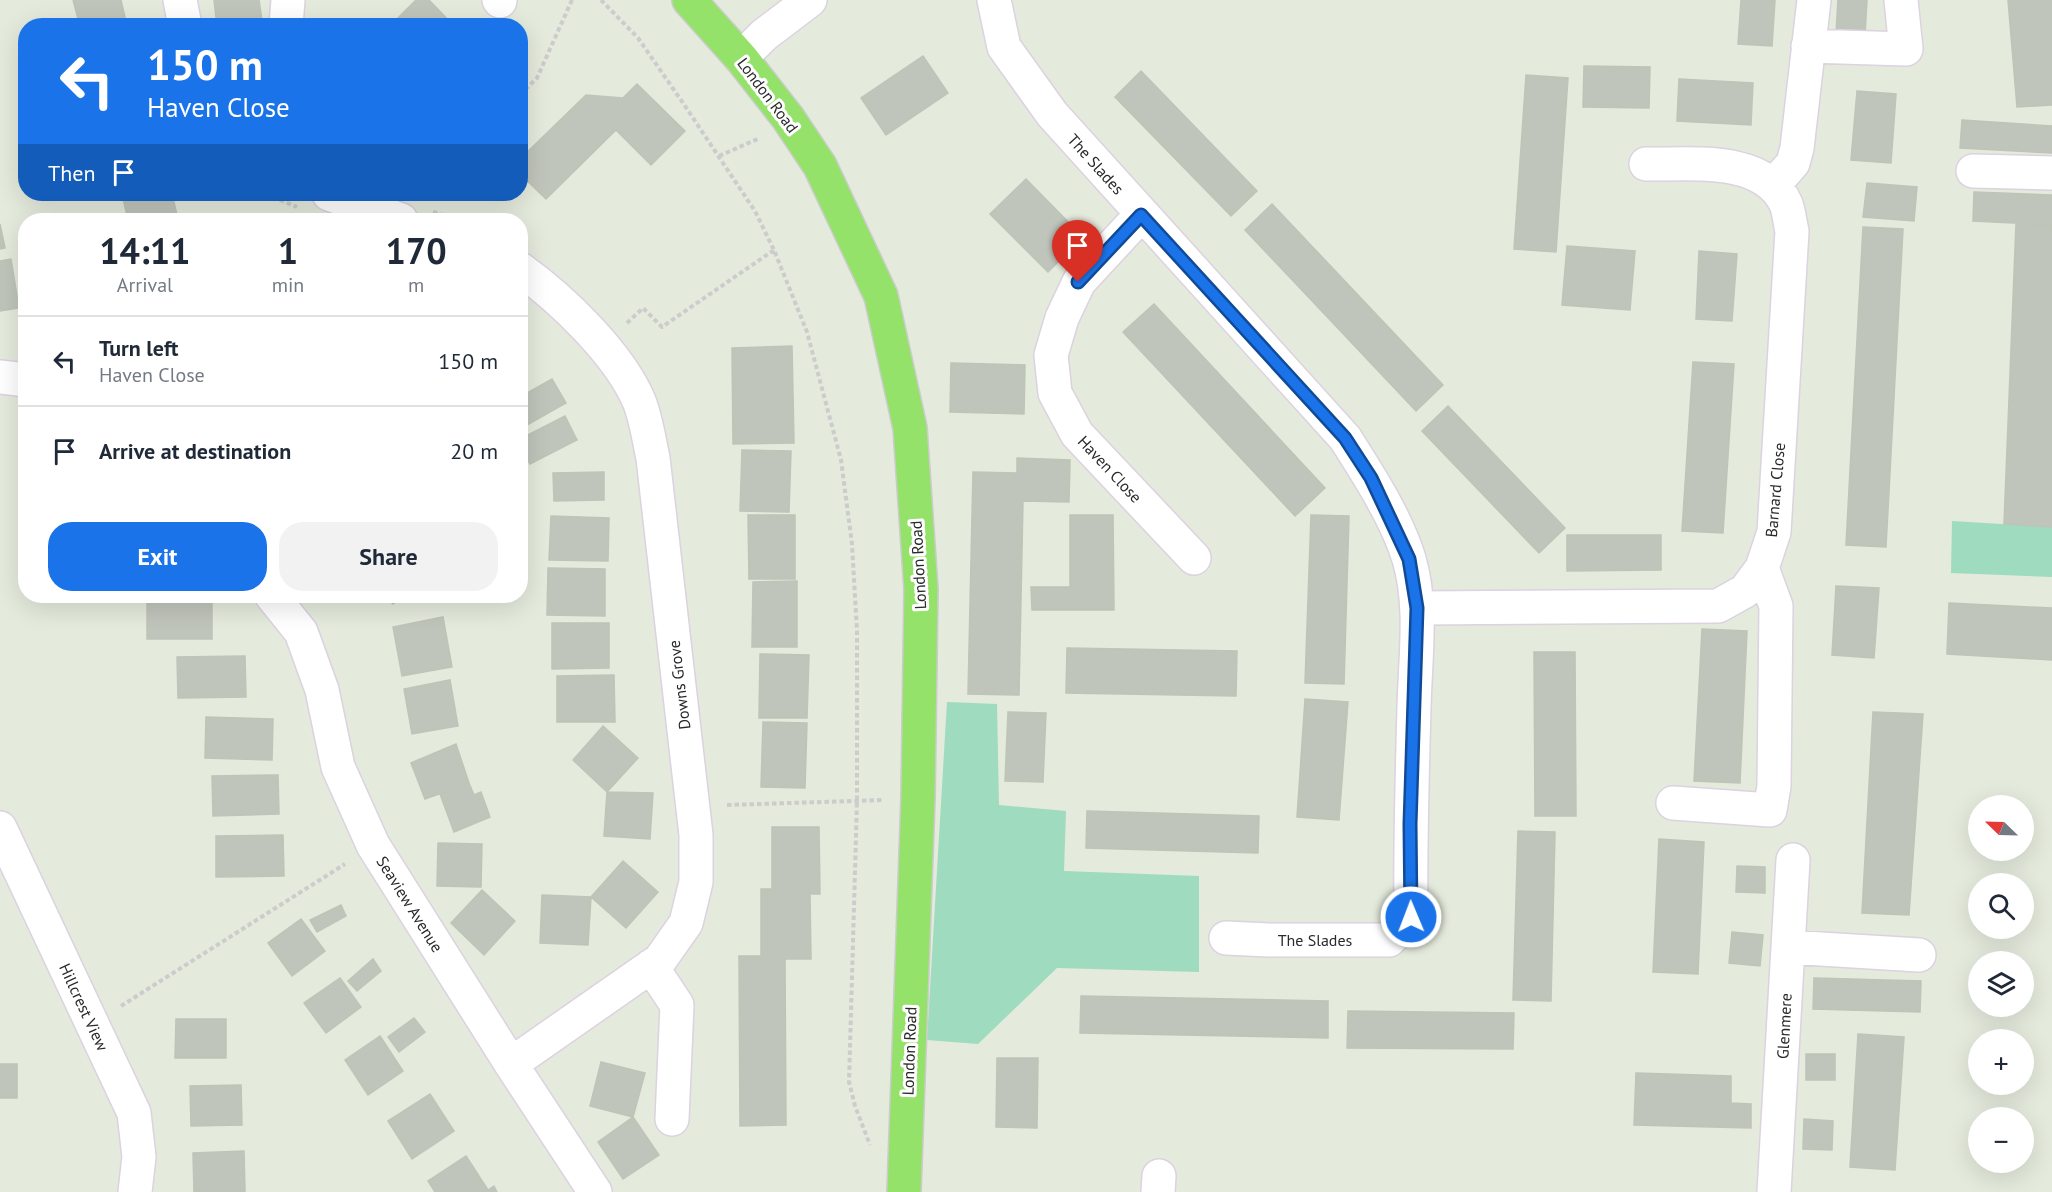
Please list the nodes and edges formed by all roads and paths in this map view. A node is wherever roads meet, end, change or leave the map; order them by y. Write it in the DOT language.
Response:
graph roads {
  1 [pos="180,0"];
  2 [pos="288,0"];
  3 [pos="572,0"];
  4 [pos="601,0"];
  5 [pos="690,0"];
  6 [pos="810,0"];
  7 [pos="994,0"];
  8 [pos="1814,0"];
  9 [pos="1900,0"];
  10 [pos="183,18"];
  11 [pos="285,18"];
  12 [pos="1808,46"];
  13 [pos="741,58"];
  14 [pos="528,87"];
  15 [pos="788,118"];
  16 [pos="719,156"];
  17 [pos="1646,165"];
  18 [pos="1973,171"];
  19 [pos="2052,173"];
  20 [pos="1773,186"];
  21 [pos="282,201"];
  22 [pos="348,201"];
  23 [pos="299,208"];
  24 [pos="382,213"];
  25 [pos="1141,215"];
  26 [pos="774,250"];
  27 [pos="528,275"];
  28 [pos="601,345"];
  29 [pos="0,377"];
  30 [pos="18,379"];
  31 [pos="1194,558"];
  32 [pos="1762,568"];
  33 [pos="278,603"];
  34 [pos="1417,608"];
  35 [pos="918,798"];
  36 [pos="857,801"];
  37 [pos="1673,803"];
  38 [pos="693,807"];
  39 [pos="0,828"];
  40 [pos="1793,860"];
  41 [pos="350,861"];
  42 [pos="1226,938"];
  43 [pos="1788,947"];
  44 [pos="1919,955"];
  45 [pos="651,966"];
  46 [pos="92,1024"];
  47 [pos="511,1064"];
  48 [pos="672,1119"];
  49 [pos="872,1148"];
  50 [pos="135,1192"];
  51 [pos="595,1192"];
  52 [pos="903,1192"];
  53 [pos="1774,1192"];
  1 -- 10 [label="street"];
  2 -- 11 [label="street"];
  3 -- 14 [label="path"];
  4 -- 16 [label="path"];
  5 -- 13 [label="main road, London Road"];
  6 -- 13 [label="street"];
  7 -- 25 [label="street, The Slades"];
  8 -- 12 [label="street"];
  9 -- 12 [label="street"];
  12 -- 20 [label="street"];
  13 -- 15 [label="main road, London Road"];
  15 -- 16 [label="path"];
  15 -- 35 [label="main road, London Road"];
  16 -- 26 [label="path"];
  17 -- 20 [label="street"];
  18 -- 19 [label="street"];
  20 -- 32 [label="street, Barnard Close"];
  21 -- 23 [label="path"];
  22 -- 24 [label="street"];
  25 -- 31 [label="street, Haven Close"];
  25 -- 34 [label="street, The Slades"];
  26 -- 28 [label="path"];
  26 -- 36 [label="path"];
  27 -- 28 [label="street, Downs Grove"];
  28 -- 38 [label="street, Downs Grove"];
  29 -- 30 [label="street"];
  32 -- 34 [label="street, Barnard Close"];
  32 -- 37 [label="street"];
  33 -- 47 [label="street, Seaview Avenue"];
  34 -- 42 [label="street, The Slades"];
  35 -- 36 [label="path"];
  35 -- 52 [label="main road, London Road"];
  36 -- 38 [label="path"];
  36 -- 49 [label="path"];
  38 -- 45 [label="street, Downs Grove"];
  39 -- 46 [label="street, Hillcrest View"];
  40 -- 43 [label="street, Glenmere"];
  41 -- 46 [label="path"];
  43 -- 44 [label="street"];
  43 -- 53 [label="street, Glenmere"];
  45 -- 47 [label="street, Downs Grove"];
  45 -- 48 [label="street"];
  46 -- 50 [label="street, Hillcrest View"];
  47 -- 51 [label="street, Seaview Avenue"];
}
